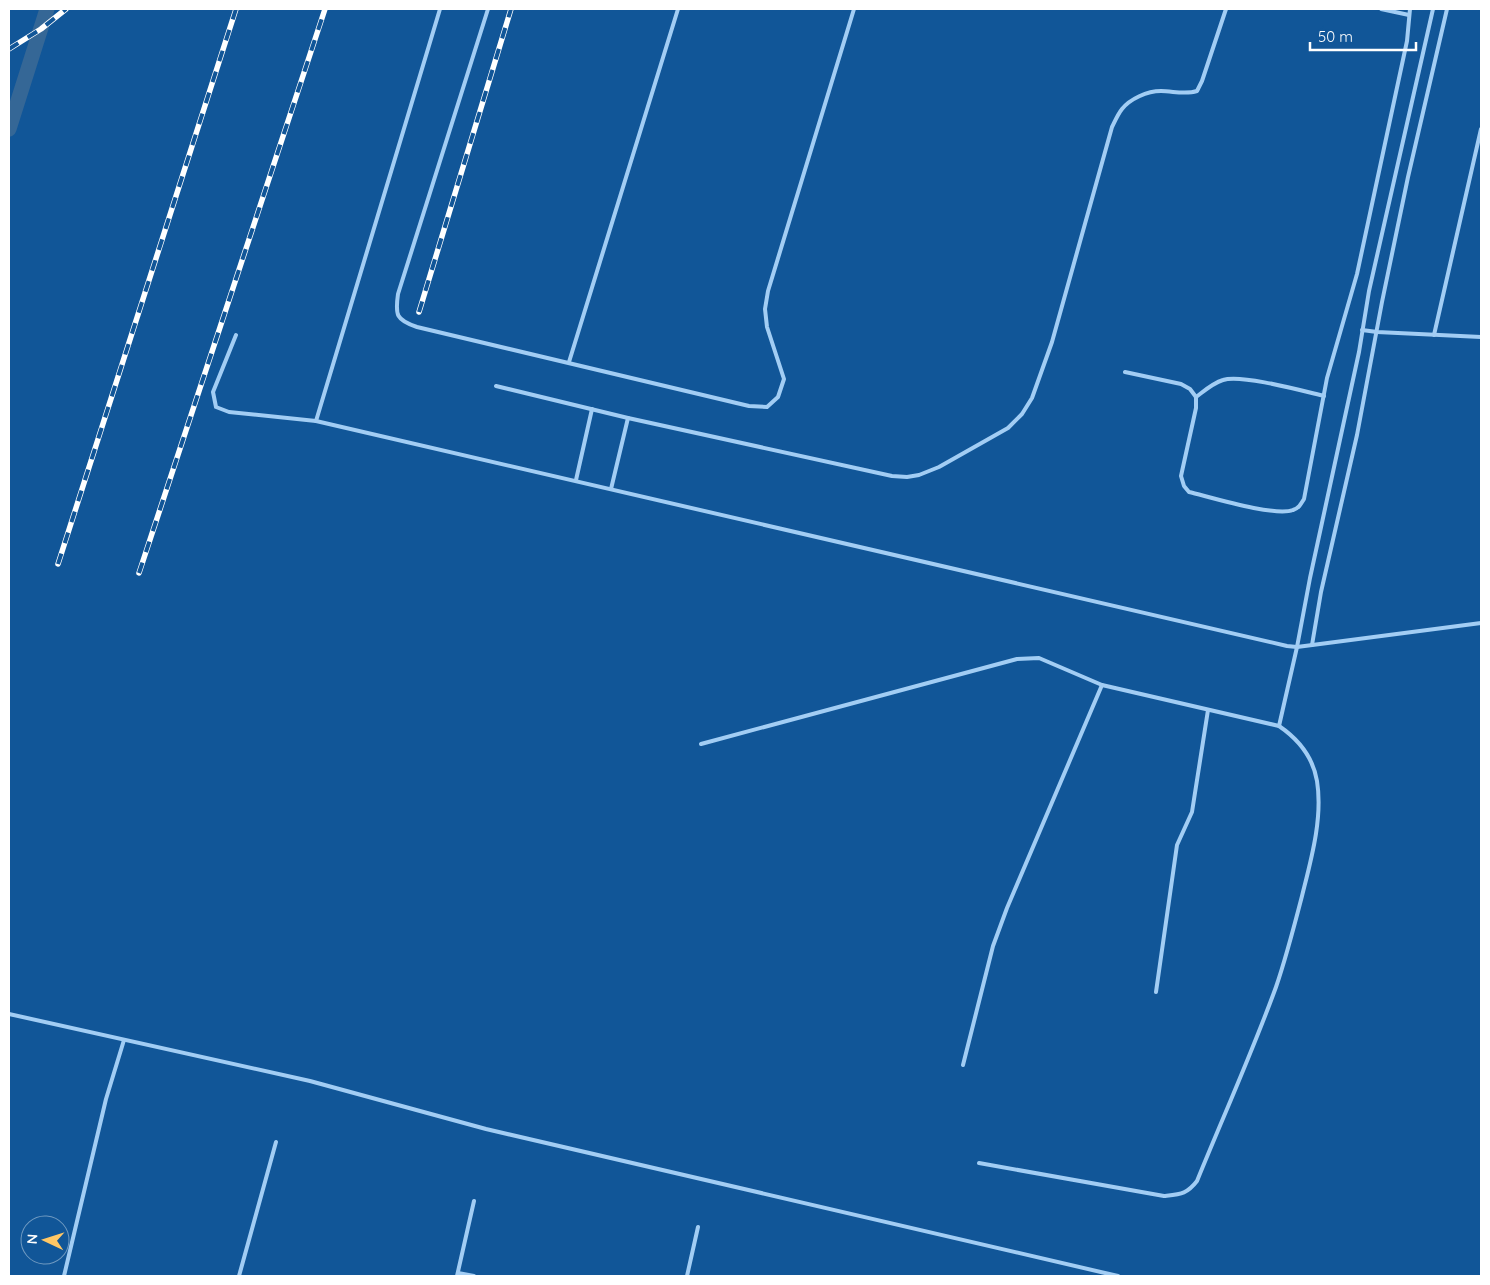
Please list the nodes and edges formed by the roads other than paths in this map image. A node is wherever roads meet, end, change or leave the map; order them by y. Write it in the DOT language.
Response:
graph roads {
  1 [pos="440,9"];
  2 [pos="488,9"];
  3 [pos="678,9"];
  4 [pos="854,9"];
  5 [pos="1226,9"];
  6 [pos="1381,9"];
  7 [pos="1410,9"];
  8 [pos="1433,9"];
  9 [pos="1447,9"];
  10 [pos="1409,15"];
  11 [pos="1481,129"];
  12 [pos="1475,161"];
  13 [pos="1481,162"];
  14 [pos="1362,330"];
  15 [pos="1377,332"];
  16 [pos="236,335"];
  17 [pos="1434,335"];
  18 [pos="1481,337"];
  19 [pos="569,362"];
  20 [pos="1125,372"];
  21 [pos="496,386"];
  22 [pos="1324,396"];
  23 [pos="1196,397"];
  24 [pos="592,409"];
  25 [pos="628,418"];
  26 [pos="316,421"];
  27 [pos="576,480"];
  28 [pos="612,489"];
  29 [pos="1481,623"];
  30 [pos="1312,645"];
  31 [pos="1297,647"];
  32 [pos="1102,685"];
  33 [pos="1208,710"];
  34 [pos="1279,726"];
  35 [pos="701,744"];
  36 [pos="1156,992"];
  37 [pos="9,1014"];
  38 [pos="124,1040"];
  39 [pos="964,1065"];
  40 [pos="276,1142"];
  41 [pos="979,1163"];
  42 [pos="474,1201"];
  43 [pos="698,1227"];
  44 [pos="458,1274"];
  45 [pos="64,1276"];
  46 [pos="239,1276"];
  47 [pos="474,1276"];
  48 [pos="687,1276"];
  49 [pos="1118,1276"];
  1 -- 26 [label="lane"];
  2 -- 19 [label="lane"];
  3 -- 19 [label="lane"];
  4 -- 19 [label="lane"];
  5 -- 25 [label="lane"];
  6 -- 10 [label="lane"];
  7 -- 10 [label="lane"];
  8 -- 14 [label="lane"];
  9 -- 15 [label="lane"];
  10 -- 22 [label="lane"];
  11 -- 12 [label="lane"];
  12 -- 13 [label="lane"];
  12 -- 17 [label="lane"];
  14 -- 15 [label="lane"];
  14 -- 31 [label="lane"];
  15 -- 17 [label="lane"];
  15 -- 30 [label="lane"];
  16 -- 26 [label="lane"];
  17 -- 18 [label="lane"];
  20 -- 23 [label="lane"];
  21 -- 24 [label="lane"];
  22 -- 23 [label="lane"];
  22 -- 23 [label="lane"];
  24 -- 25 [label="lane"];
  24 -- 27 [label="lane"];
  25 -- 28 [label="lane"];
  26 -- 27 [label="lane"];
  27 -- 28 [label="lane"];
  28 -- 31 [label="lane"];
  29 -- 30 [label="lane"];
  30 -- 31 [label="lane"];
  31 -- 34 [label="lane"];
  32 -- 33 [label="lane"];
  32 -- 35 [label="lane"];
  32 -- 39 [label="lane"];
  33 -- 34 [label="lane"];
  33 -- 36 [label="lane"];
  34 -- 41 [label="lane"];
  37 -- 38 [label="lane"];
  38 -- 45 [label="lane"];
  38 -- 49 [label="lane"];
  40 -- 46 [label="lane"];
  42 -- 44 [label="lane"];
  43 -- 48 [label="lane"];
  44 -- 47 [label="lane"];
}
